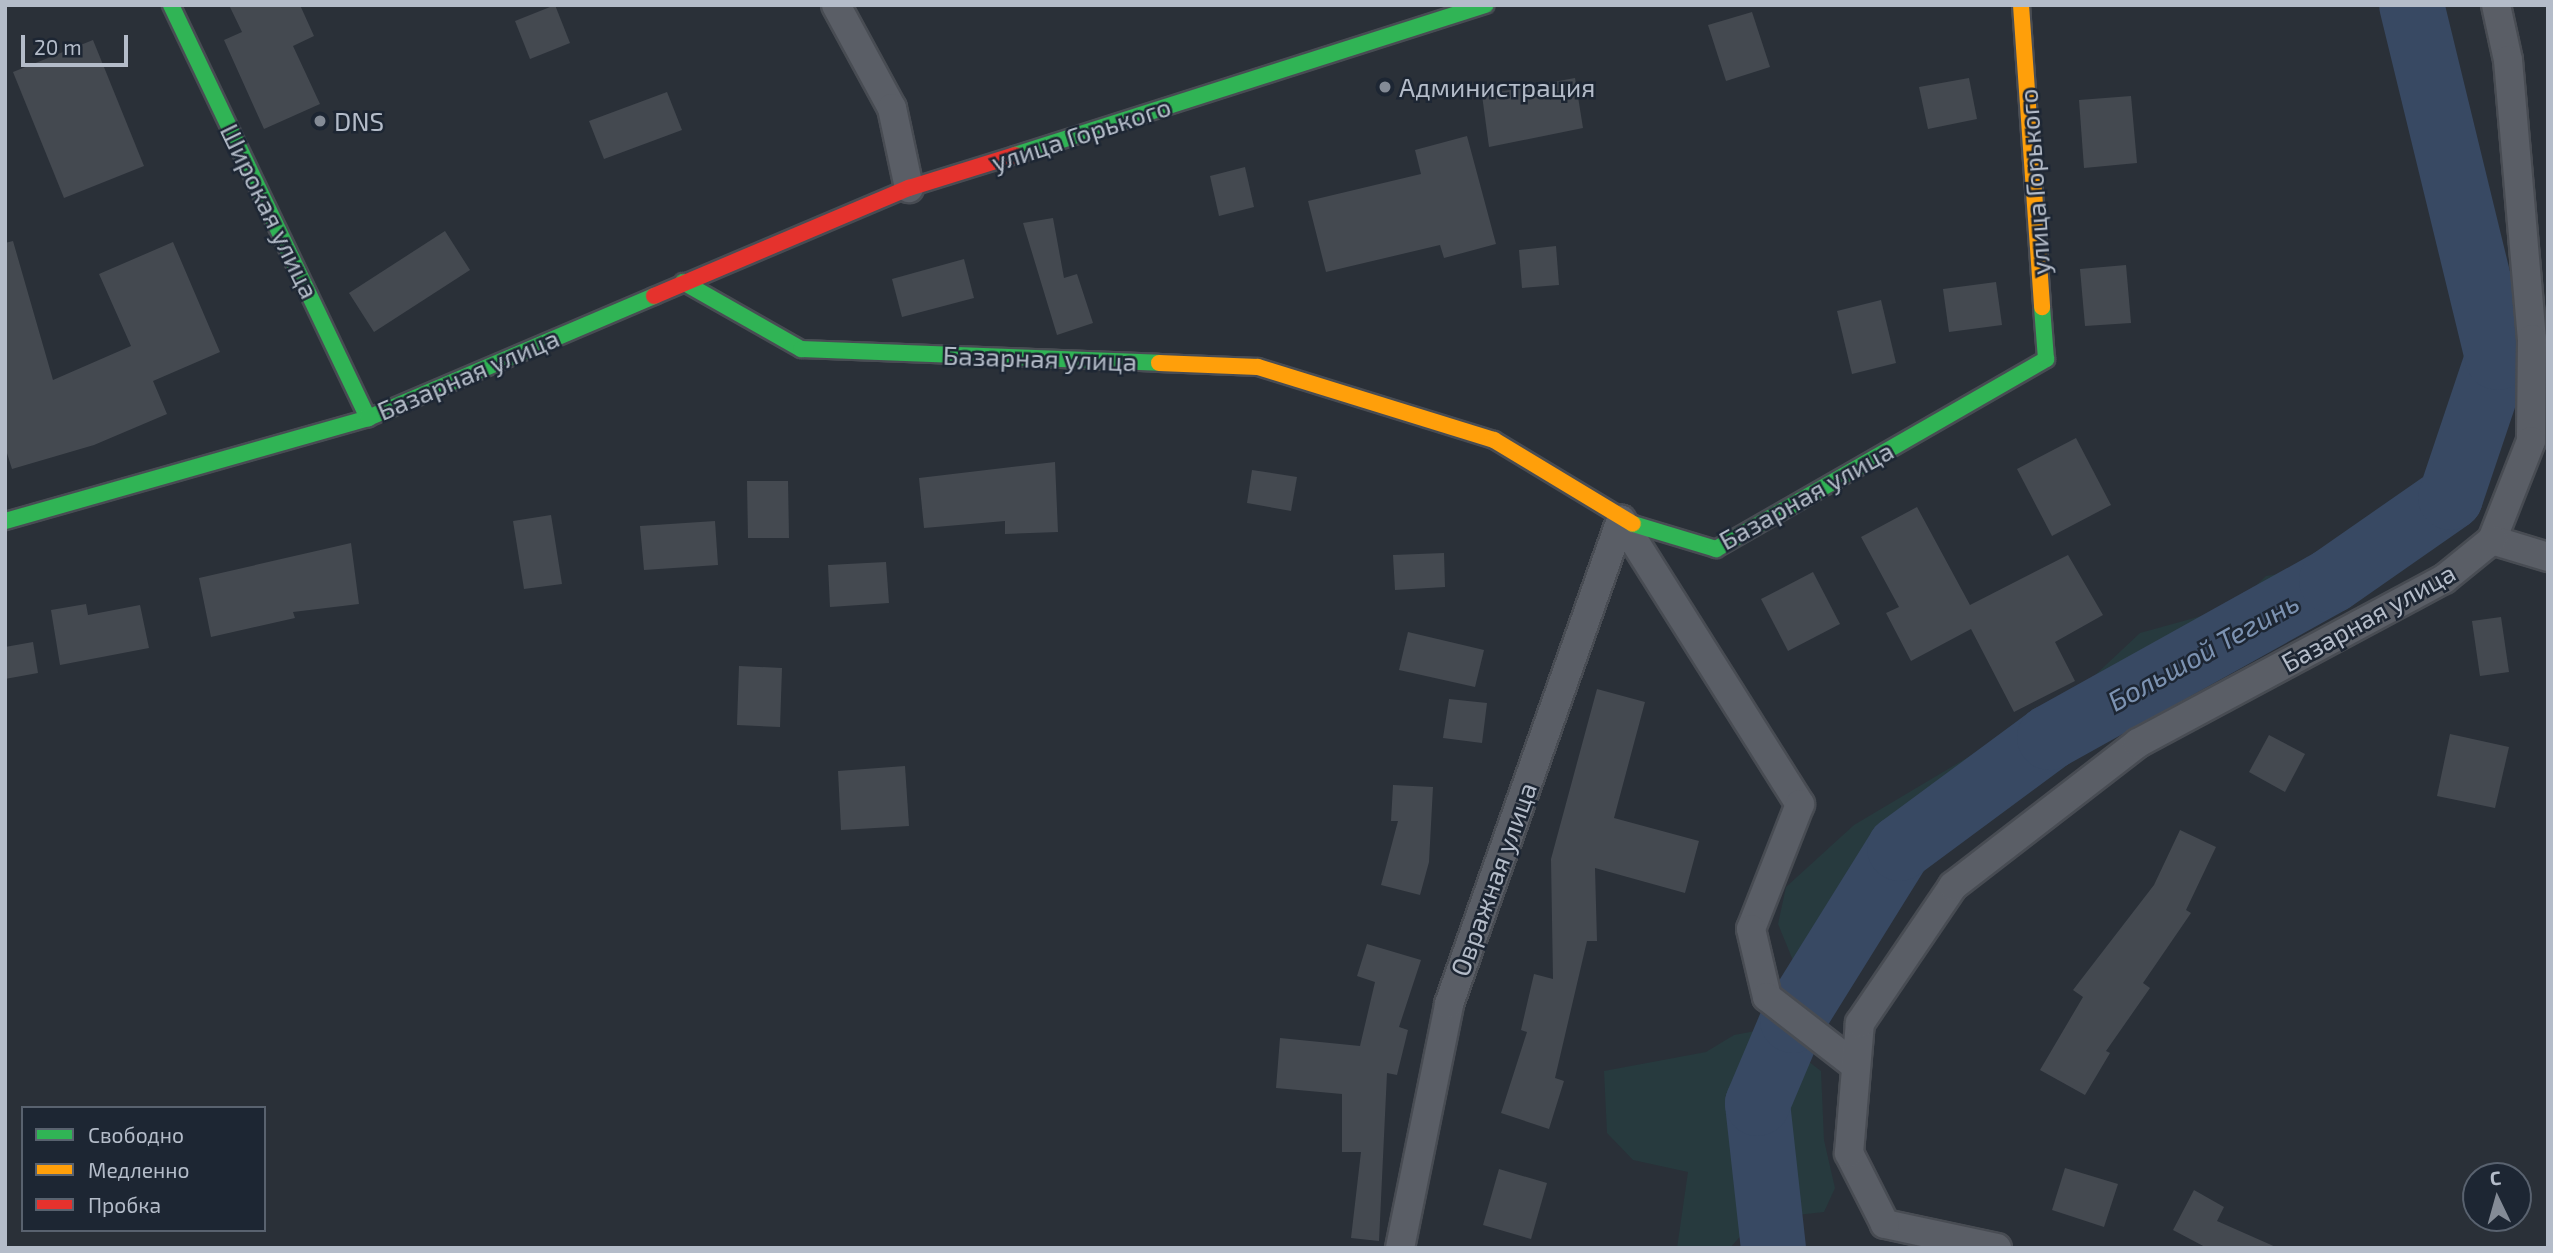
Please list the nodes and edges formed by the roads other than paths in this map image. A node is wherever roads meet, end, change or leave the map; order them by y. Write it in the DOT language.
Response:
graph roads {
  1 [pos="171,5"];
  2 [pos="836,5"];
  3 [pos="1486,5"];
  4 [pos="2021,5"];
  5 [pos="2496,5"];
  6 [pos="909,188"];
  7 [pos="683,282"];
  8 [pos="2046,359"];
  9 [pos="368,418"];
  10 [pos="1621,520"];
  11 [pos="5,521"];
  12 [pos="2492,540"];
  13 [pos="2548,557"];
  14 [pos="1851,1063"];
  15 [pos="1400,1248"];
  16 [pos="1997,1248"];
  1 -- 9 [label="street, Широкая улица"];
  2 -- 6 [label="street"];
  3 -- 6 [label="street, улица Горького"];
  4 -- 8 [label="street, улица Горького"];
  5 -- 12 [label="street"];
  6 -- 7 [label="street, улица Горького"];
  7 -- 9 [label="street, Базарная улица"];
  7 -- 10 [label="street, Базарная улица"];
  8 -- 10 [label="street, Базарная улица"];
  9 -- 11 [label="street, Базарная улица"];
  10 -- 14 [label="street"];
  10 -- 15 [label="street, Овражная улица"];
  12 -- 13 [label="street"];
  12 -- 14 [label="street, Базарная улица"];
  14 -- 16 [label="street, Базарная улица"];
}
